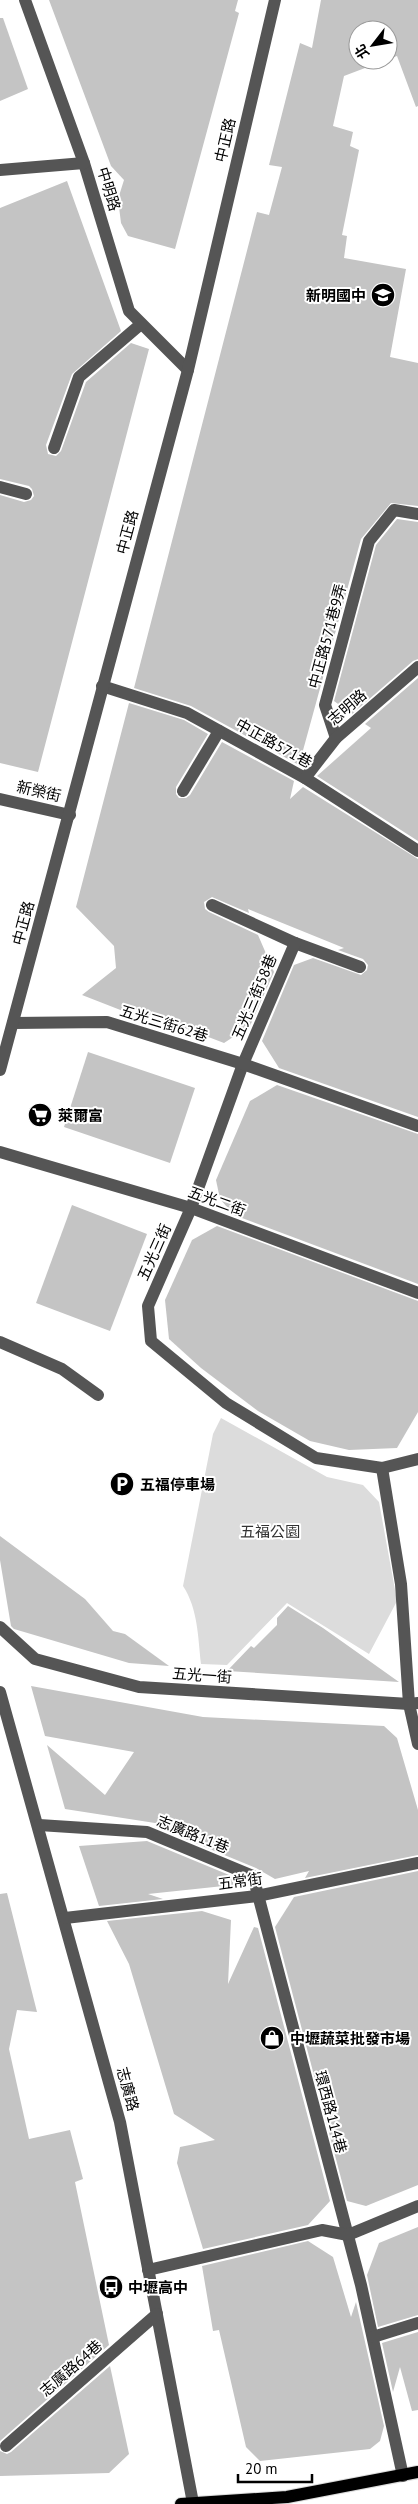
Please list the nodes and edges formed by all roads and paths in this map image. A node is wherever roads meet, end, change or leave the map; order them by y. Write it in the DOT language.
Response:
graph roads {
  1 [pos="25,0"];
  2 [pos="275,0"];
  3 [pos="84,163"];
  4 [pos="0,170"];
  5 [pos="142,324"];
  6 [pos="188,370"];
  7 [pos="54,448"];
  8 [pos="0,488"];
  9 [pos="26,494"];
  10 [pos="418,514"];
  11 [pos="418,667"];
  12 [pos="102,686"];
  13 [pos="219,731"];
  14 [pos="336,738"];
  15 [pos="305,778"];
  16 [pos="183,791"];
  17 [pos="0,799"];
  18 [pos="70,815"];
  19 [pos="418,851"];
  20 [pos="212,905"];
  21 [pos="295,943"];
  22 [pos="360,967"];
  23 [pos="13,1022"];
  24 [pos="243,1064"];
  25 [pos="0,1070"];
  26 [pos="418,1126"];
  27 [pos="0,1152"];
  28 [pos="191,1208"];
  29 [pos="418,1293"];
  30 [pos="0,1342"];
  31 [pos="98,1395"];
  32 [pos="418,1459"];
  33 [pos="382,1468"];
  34 [pos="0,1626"];
  35 [pos="0,1692"];
  36 [pos="413,1703"];
  37 [pos="418,1744"];
  38 [pos="39,1825"];
  39 [pos="418,1863"];
  40 [pos="257,1896"];
  41 [pos="65,1918"];
  42 [pos="418,2206"];
  43 [pos="348,2236"];
  44 [pos="148,2270"];
  45 [pos="157,2314"];
  46 [pos="418,2323"];
  47 [pos="373,2337"];
  48 [pos="6,2446"];
  49 [pos="418,2472"];
  50 [pos="403,2476"];
  51 [pos="190,2504"];
  1 -- 3 [label="street, 中明路"];
  2 -- 6 [label="street, 中正路"];
  3 -- 4 [label="street"];
  3 -- 5 [label="street, 中明路"];
  5 -- 6 [label="street, 中明路"];
  5 -- 7 [label="street"];
  6 -- 12 [label="street, 中正路"];
  8 -- 9 [label="street"];
  10 -- 14 [label="street, 中正路571巷9弄"];
  11 -- 14 [label="street, 志明路"];
  12 -- 13 [label="street, 中正路571巷"];
  12 -- 18 [label="street, 中正路"];
  13 -- 15 [label="street, 中正路571巷"];
  13 -- 16 [label="street"];
  14 -- 15 [label="street, 志明路"];
  15 -- 19 [label="street, 中正路571巷"];
  17 -- 18 [label="street, 新榮街"];
  18 -- 23 [label="street, 中正路"];
  20 -- 21 [label="street, 五光三街58巷"];
  21 -- 22 [label="street, 五光三街58巷"];
  21 -- 24 [label="street, 五光三街58巷"];
  23 -- 24 [label="street, 五光三街62巷"];
  23 -- 25 [label="street, 中正路"];
  24 -- 26 [label="street"];
  24 -- 28 [label="street, 五光三街"];
  27 -- 28 [label="street, 五光二街"];
  28 -- 29 [label="street, 五光二街"];
  28 -- 33 [label="street, 五光三街"];
  30 -- 31 [label="street"];
  32 -- 33 [label="street, 五光三街"];
  33 -- 36 [label="street"];
  34 -- 36 [label="street, 五光一街"];
  35 -- 38 [label="street, 志廣路"];
  36 -- 37 [label="street"];
  38 -- 40 [label="street, 志廣路11巷"];
  38 -- 41 [label="street, 志廣路"];
  39 -- 40 [label="street, 五常街"];
  40 -- 41 [label="street, 五常街"];
  40 -- 43 [label="street, 環西路114巷"];
  41 -- 44 [label="street, 志廣路"];
  42 -- 43 [label="street"];
  43 -- 44 [label="street"];
  43 -- 47 [label="street, 環西路114巷"];
  44 -- 45 [label="street, 志廣路"];
  45 -- 48 [label="street, 志廣路64巷"];
  45 -- 51 [label="street, 志廣路"];
  46 -- 47 [label="street"];
  47 -- 50 [label="street, 環西路114巷"];
  49 -- 50 [label="main road"];
  50 -- 51 [label="main road"];
}
